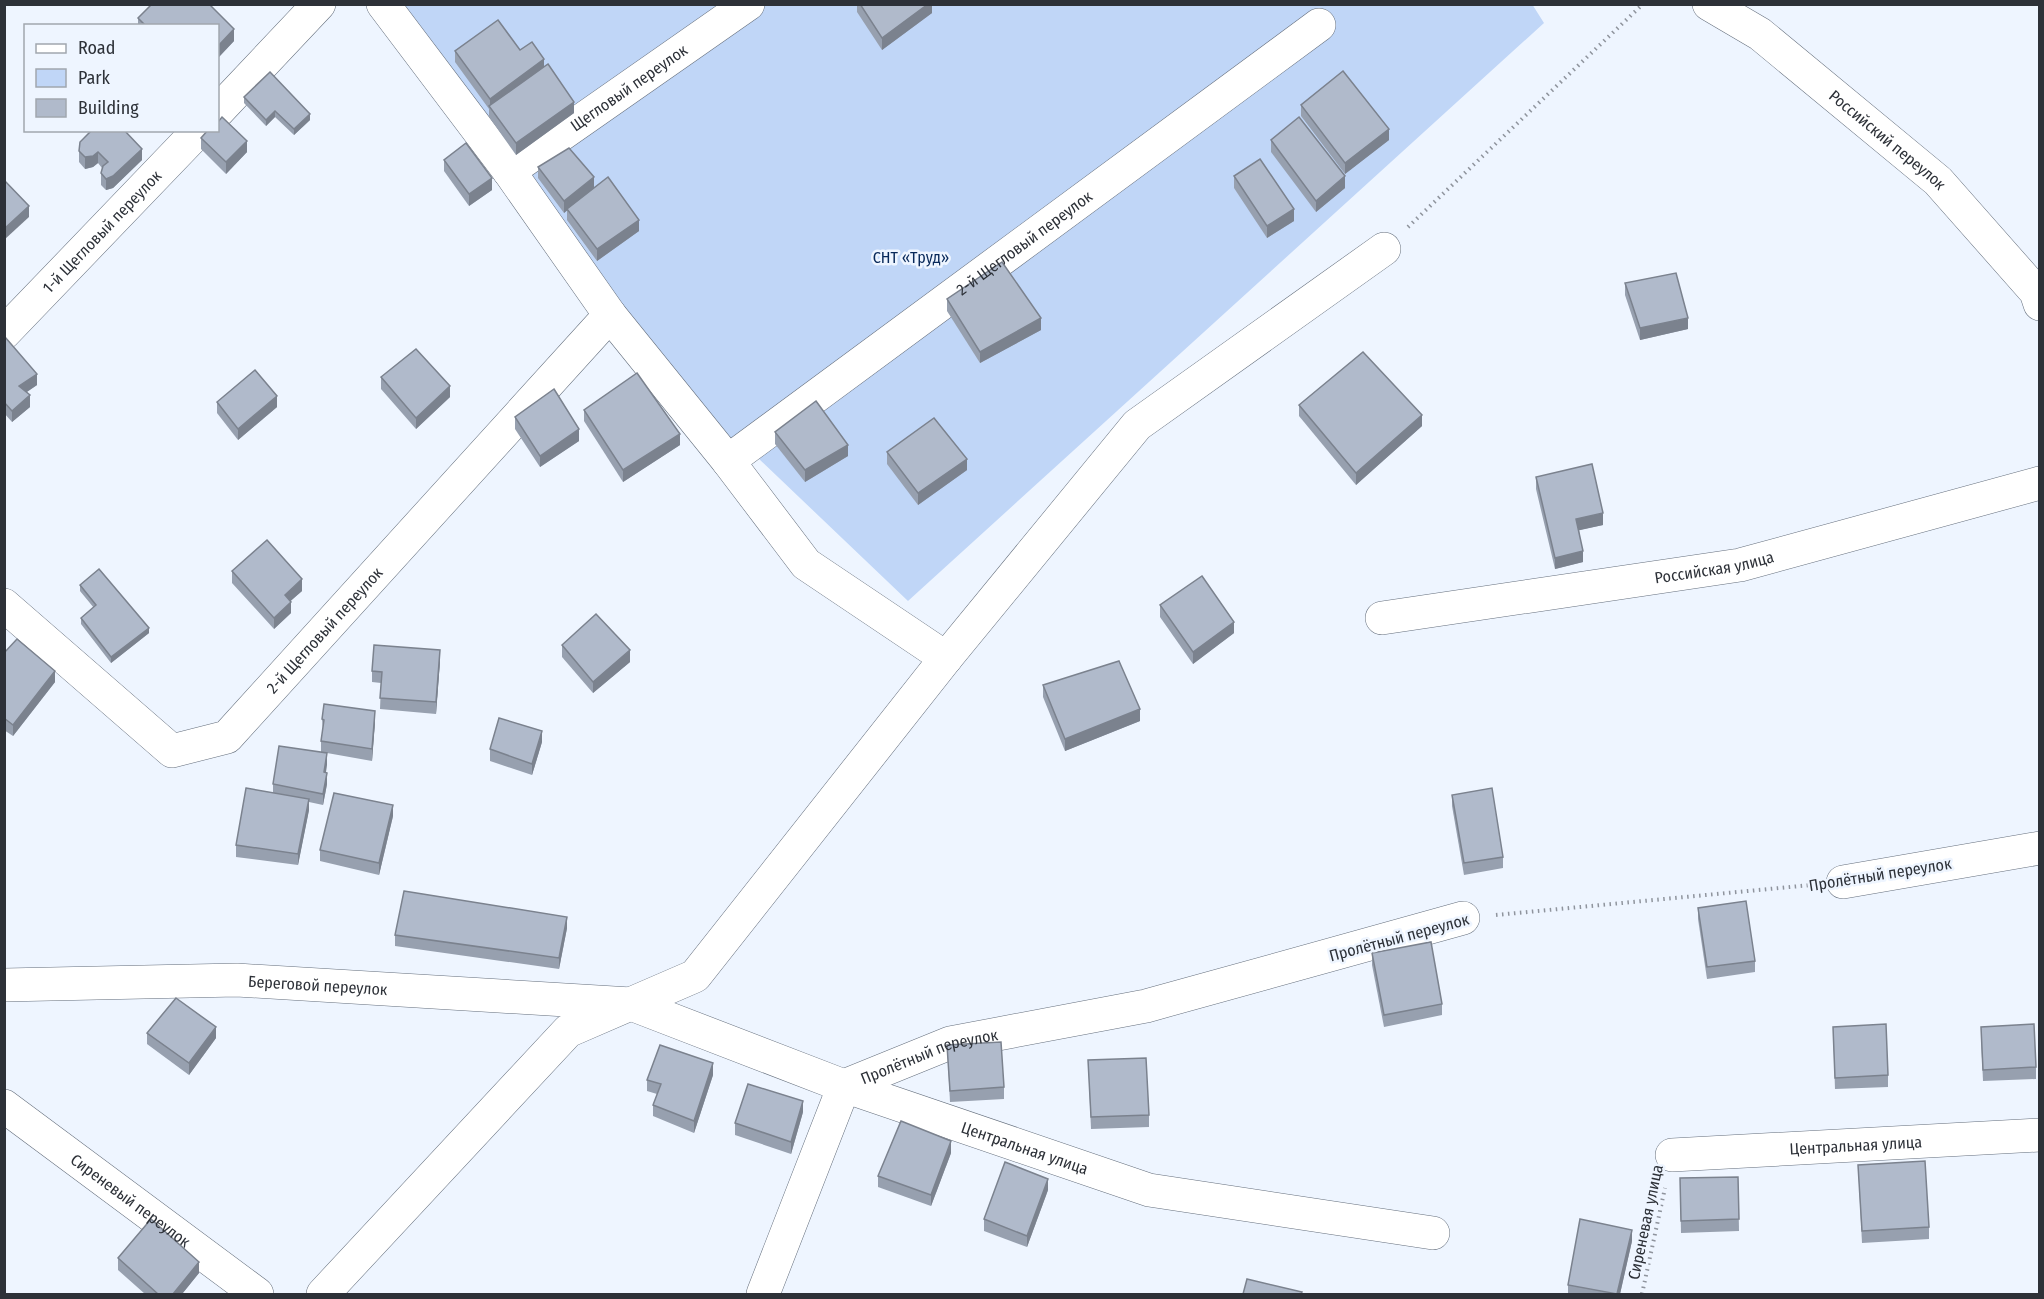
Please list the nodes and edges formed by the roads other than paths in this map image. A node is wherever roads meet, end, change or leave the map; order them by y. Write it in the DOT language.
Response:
graph roads {
  1 [pos="320,4"];
  2 [pos="383,4"];
  3 [pos="748,4"];
  4 [pos="1709,4"];
  5 [pos="1319,25"];
  6 [pos="219,110"];
  7 [pos="197,132"];
  8 [pos="509,171"];
  9 [pos="1384,249"];
  10 [pos="2040,304"];
  11 [pos="610,315"];
  12 [pos="4,333"];
  13 [pos="728,461"];
  14 [pos="2040,483"];
  15 [pos="4,606"];
  16 [pos="1382,618"];
  17 [pos="946,658"];
  18 [pos="2040,848"];
  19 [pos="1843,882"];
  20 [pos="1463,918"];
  21 [pos="4,985"];
  22 [pos="631,1004"];
  23 [pos="844,1086"];
  24 [pos="4,1106"];
  25 [pos="2040,1135"];
  26 [pos="1672,1155"];
  27 [pos="1433,1233"];
  28 [pos="257,1294"];
  29 [pos="323,1294"];
  30 [pos="763,1294"];
  1 -- 6 [label="street"];
  2 -- 8 [label="street"];
  3 -- 8 [label="street, Щегловый переулок"];
  4 -- 10 [label="street, Российский переулок"];
  5 -- 13 [label="street, 2-й Щегловый переулок"];
  7 -- 12 [label="street, 1-й Щегловый переулок"];
  8 -- 11 [label="street"];
  9 -- 17 [label="street"];
  11 -- 13 [label="street"];
  11 -- 15 [label="street, 2-й Щегловый переулок"];
  13 -- 17 [label="street"];
  14 -- 16 [label="street, Российская улица"];
  17 -- 22 [label="street"];
  18 -- 19 [label="street, Пролётный переулок"];
  20 -- 23 [label="street, Пролётный переулок"];
  21 -- 22 [label="street, Береговой переулок"];
  22 -- 23 [label="street, Центральная улица"];
  22 -- 29 [label="street"];
  23 -- 27 [label="street, Центральная улица"];
  23 -- 30 [label="street"];
  24 -- 28 [label="street, Сиреневый переулок"];
  25 -- 26 [label="street, Центральная улица"];
}
